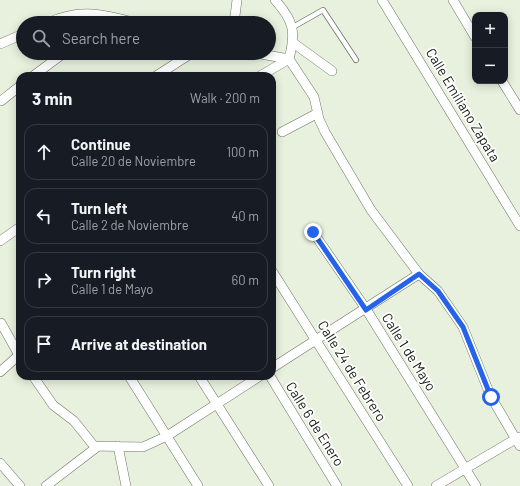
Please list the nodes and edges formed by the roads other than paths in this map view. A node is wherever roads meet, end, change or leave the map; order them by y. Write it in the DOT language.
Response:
graph roads {
  1 [pos="237,0"];
  2 [pos="274,0"];
  3 [pos="382,0"];
  4 [pos="453,0"];
  5 [pos="70,16"];
  6 [pos="108,16"];
  7 [pos="235,16"];
  8 [pos="293,27"];
  9 [pos="472,32"];
  10 [pos="16,37"];
  11 [pos="292,42"];
  12 [pos="0,44"];
  13 [pos="276,57"];
  14 [pos="289,59"];
  15 [pos="55,60"];
  16 [pos="181,60"];
  17 [pos="356,60"];
  18 [pos="332,71"];
  19 [pos="38,72"];
  20 [pos="162,72"];
  21 [pos="267,72"];
  22 [pos="504,84"];
  23 [pos="16,89"];
  24 [pos="1,101"];
  25 [pos="520,110"];
  26 [pos="318,113"];
  27 [pos="282,132"];
  28 [pos="520,226"];
  29 [pos="16,230"];
  30 [pos="313,232"];
  31 [pos="0,241"];
  32 [pos="419,274"];
  33 [pos="276,277"];
  34 [pos="366,310"];
  35 [pos="1,323"];
  36 [pos="316,341"];
  37 [pos="16,348"];
  38 [pos="16,358"];
  39 [pos="276,366"];
  40 [pos="0,372"];
  41 [pos="37,380"];
  42 [pos="132,380"];
  43 [pos="202,380"];
  44 [pos="254,380"];
  45 [pos="272,380"];
  46 [pos="217,404"];
  47 [pos="167,436"];
  48 [pos="519,441"];
  49 [pos="94,446"];
  50 [pos="118,446"];
  51 [pos="0,463"];
  52 [pos="465,468"];
  53 [pos="20,486"];
  54 [pos="46,486"];
  55 [pos="126,486"];
  56 [pos="198,486"];
  57 [pos="269,486"];
  58 [pos="337,486"];
  59 [pos="408,486"];
  60 [pos="436,486"];
  61 [pos="476,486"];
  1 -- 7 [label="street"];
  2 -- 8 [label="street"];
  3 -- 28 [label="street, Calle Emiliano Zapata"];
  4 -- 9 [label="street"];
  5 -- 6 [label="street"];
  8 -- 11 [label="street"];
  8 -- 17 [label="lane"];
  10 -- 12 [label="street"];
  11 -- 14 [label="street"];
  11 -- 18 [label="street"];
  13 -- 14 [label="street"];
  14 -- 21 [label="street"];
  14 -- 26 [label="street"];
  15 -- 19 [label="street"];
  16 -- 20 [label="street"];
  22 -- 25 [label="street"];
  23 -- 24 [label="street"];
  26 -- 27 [label="street"];
  26 -- 32 [label="street"];
  29 -- 31 [label="street"];
  30 -- 34 [label="street, Calle 1 de Mayo"];
  32 -- 34 [label="street"];
  32 -- 48 [label="street"];
  33 -- 36 [label="street, Calle 24 de Febrero"];
  34 -- 36 [label="street"];
  34 -- 52 [label="street, Calle 1 de Mayo"];
  35 -- 37 [label="street"];
  36 -- 39 [label="street"];
  36 -- 59 [label="street, Calle 24 de Febrero"];
  38 -- 40 [label="street"];
  41 -- 49 [label="street"];
  42 -- 47 [label="street"];
  43 -- 46 [label="street"];
  44 -- 46 [label="street"];
  45 -- 58 [label="street, Calle 6 de Enero"];
  46 -- 47 [label="street"];
  46 -- 57 [label="street"];
  47 -- 50 [label="street"];
  47 -- 56 [label="street"];
  48 -- 52 [label="street"];
  49 -- 50 [label="street"];
  49 -- 54 [label="street"];
  50 -- 55 [label="street"];
  51 -- 53 [label="street"];
  52 -- 60 [label="street"];
  52 -- 61 [label="street, Calle 1 de Mayo"];
}
